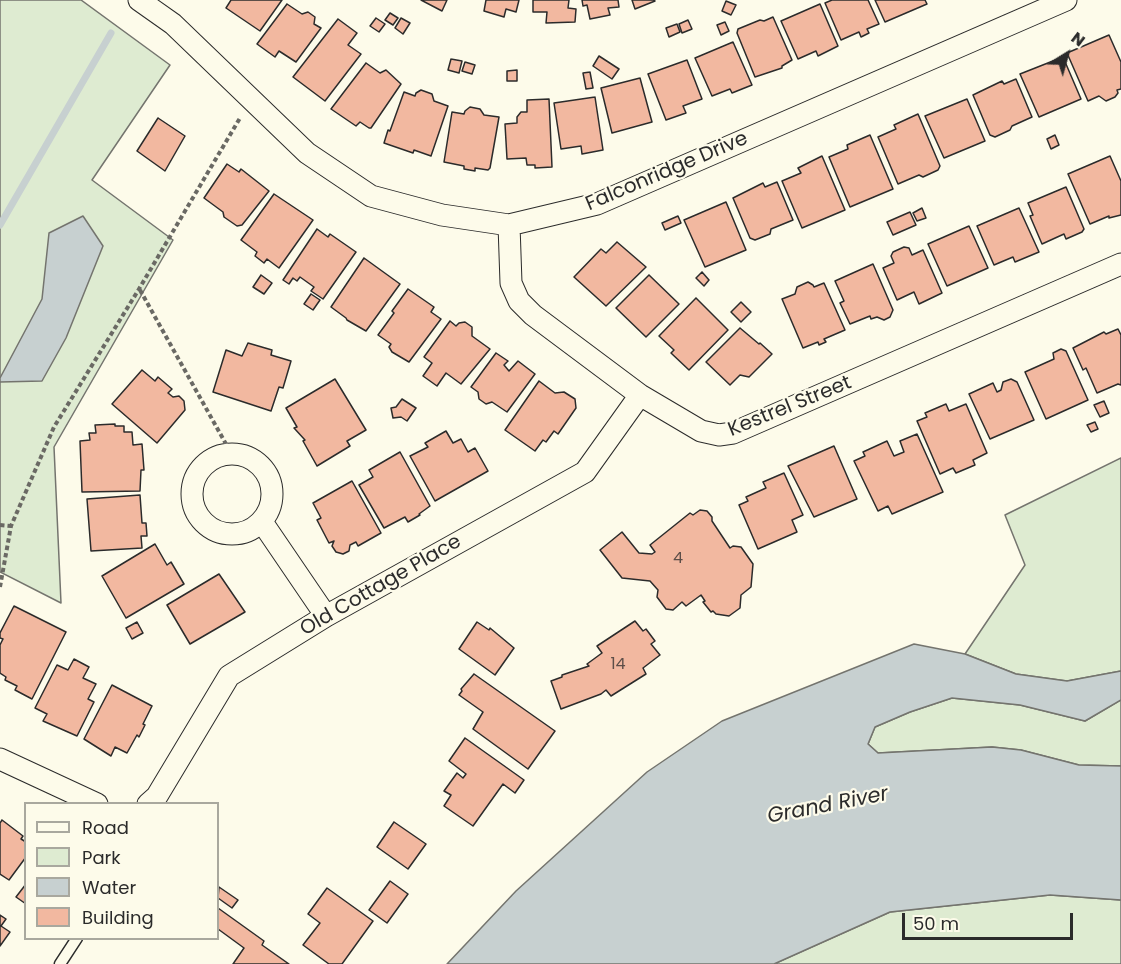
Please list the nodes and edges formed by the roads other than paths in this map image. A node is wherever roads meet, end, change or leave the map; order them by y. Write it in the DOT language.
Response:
graph roads {
  1 [pos="139,0"];
  2 [pos="1066,0"];
  3 [pos="509,225"];
  4 [pos="1121,264"];
  5 [pos="640,395"];
  6 [pos="262,522"];
  7 [pos="326,616"];
  8 [pos="0,759"];
  9 [pos="93,802"];
  10 [pos="150,802"];
  11 [pos="76,940"];
  12 [pos="60,964"];
  1 -- 3 [label="street, Falconridge Drive"];
  2 -- 3 [label="street, Falconridge Drive"];
  3 -- 5 [label="street, Kestrel Street"];
  4 -- 5 [label="street, Kestrel Street"];
  5 -- 7 [label="street, Old Cottage Place"];
  6 -- 6 [label="street"];
  6 -- 7 [label="street"];
  7 -- 10 [label="street, Old Cottage Place"];
  8 -- 9 [label="street"];
  11 -- 12 [label="lane"];
}
